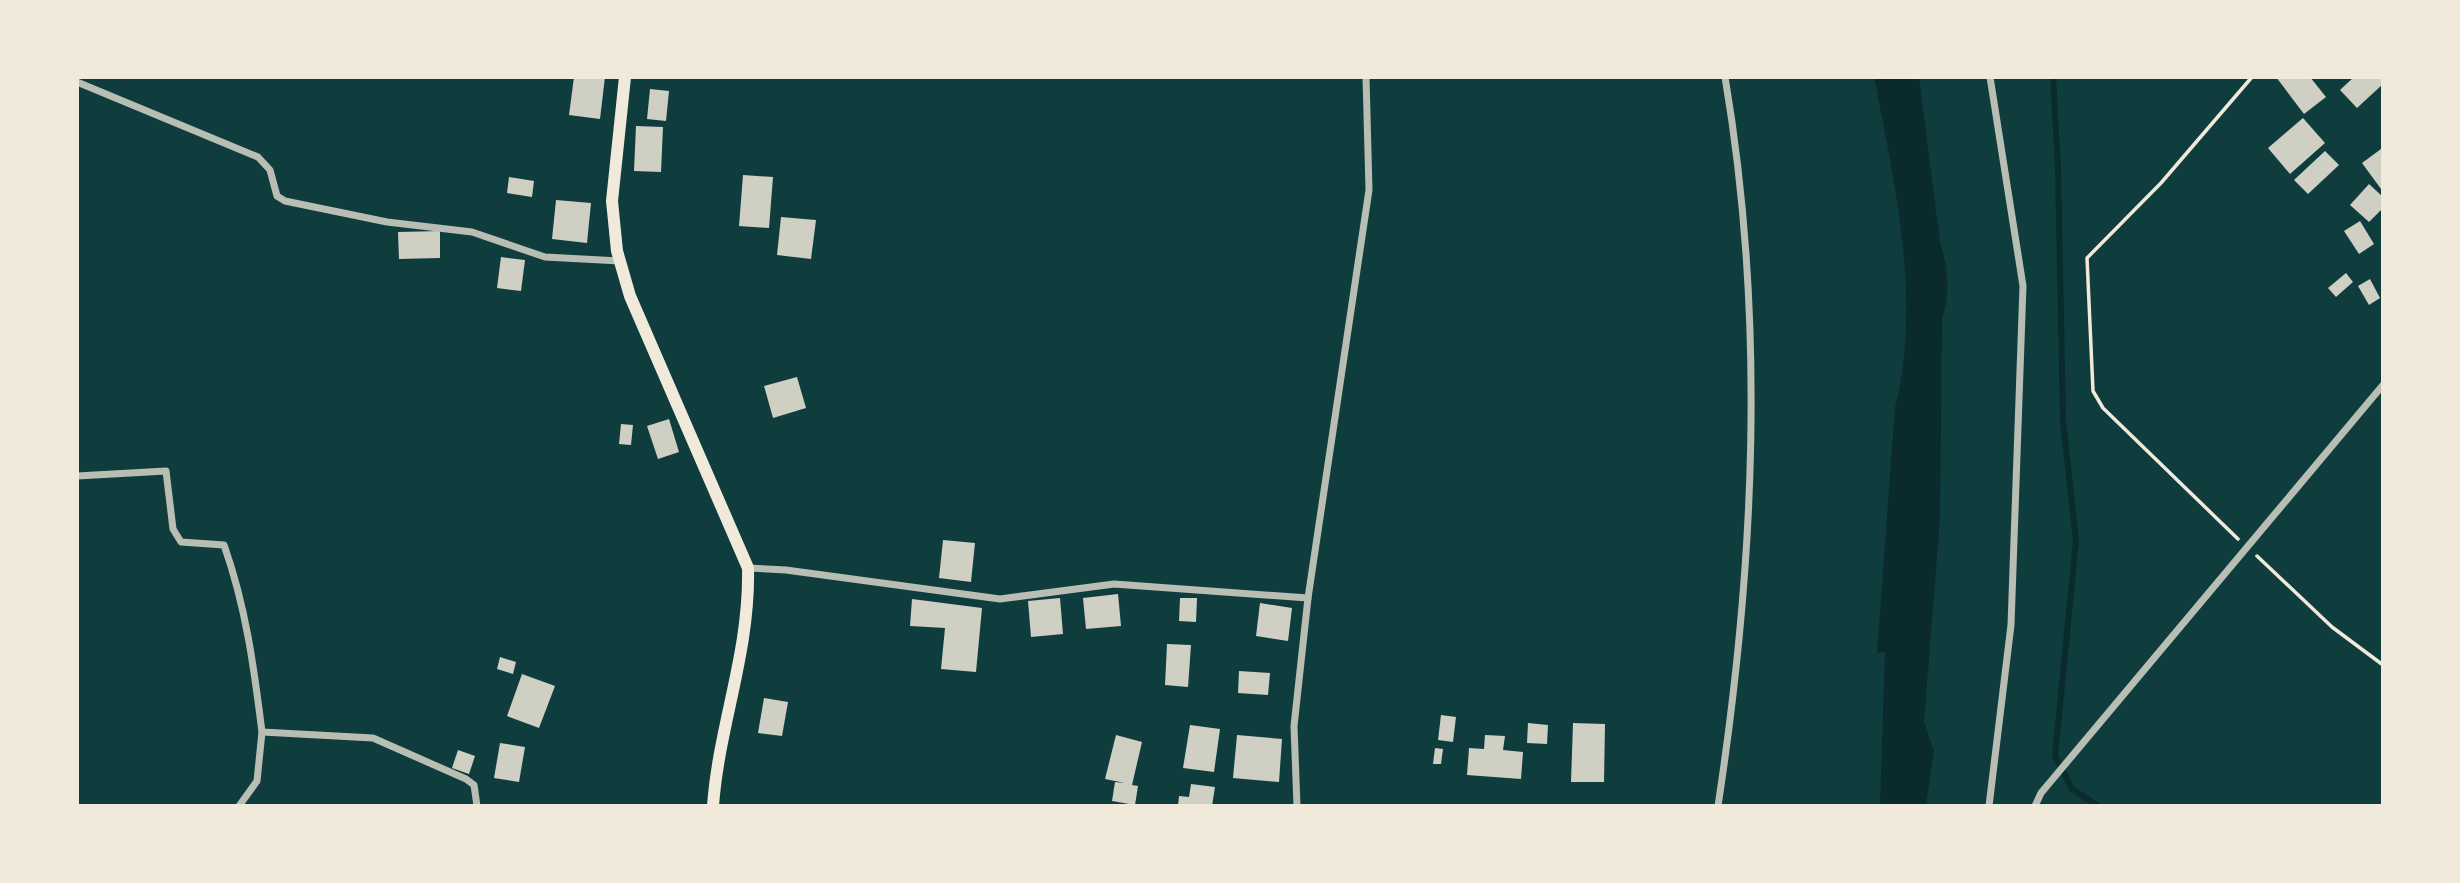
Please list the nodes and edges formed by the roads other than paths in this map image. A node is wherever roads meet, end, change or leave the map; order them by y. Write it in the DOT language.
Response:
graph roads {
  1 [pos="625,77"];
  2 [pos="1366,77"];
  3 [pos="1725,77"];
  4 [pos="1990,77"];
  5 [pos="77,82"];
  6 [pos="620,261"];
  7 [pos="2383,385"];
  8 [pos="77,476"];
  9 [pos="748,568"];
  10 [pos="1308,598"];
  11 [pos="262,732"];
  12 [pos="239,806"];
  13 [pos="477,806"];
  14 [pos="713,806"];
  15 [pos="1297,806"];
  16 [pos="1718,806"];
  17 [pos="1989,806"];
  18 [pos="2035,806"];
  1 -- 6 [label="main road"];
  2 -- 10 [label="street"];
  3 -- 16 [label="street"];
  4 -- 17 [label="street"];
  5 -- 6 [label="street"];
  6 -- 9 [label="main road"];
  7 -- 18 [label="street"];
  8 -- 11 [label="street"];
  9 -- 10 [label="street"];
  9 -- 14 [label="main road"];
  10 -- 15 [label="street"];
  11 -- 12 [label="street"];
  11 -- 13 [label="street"];
}
